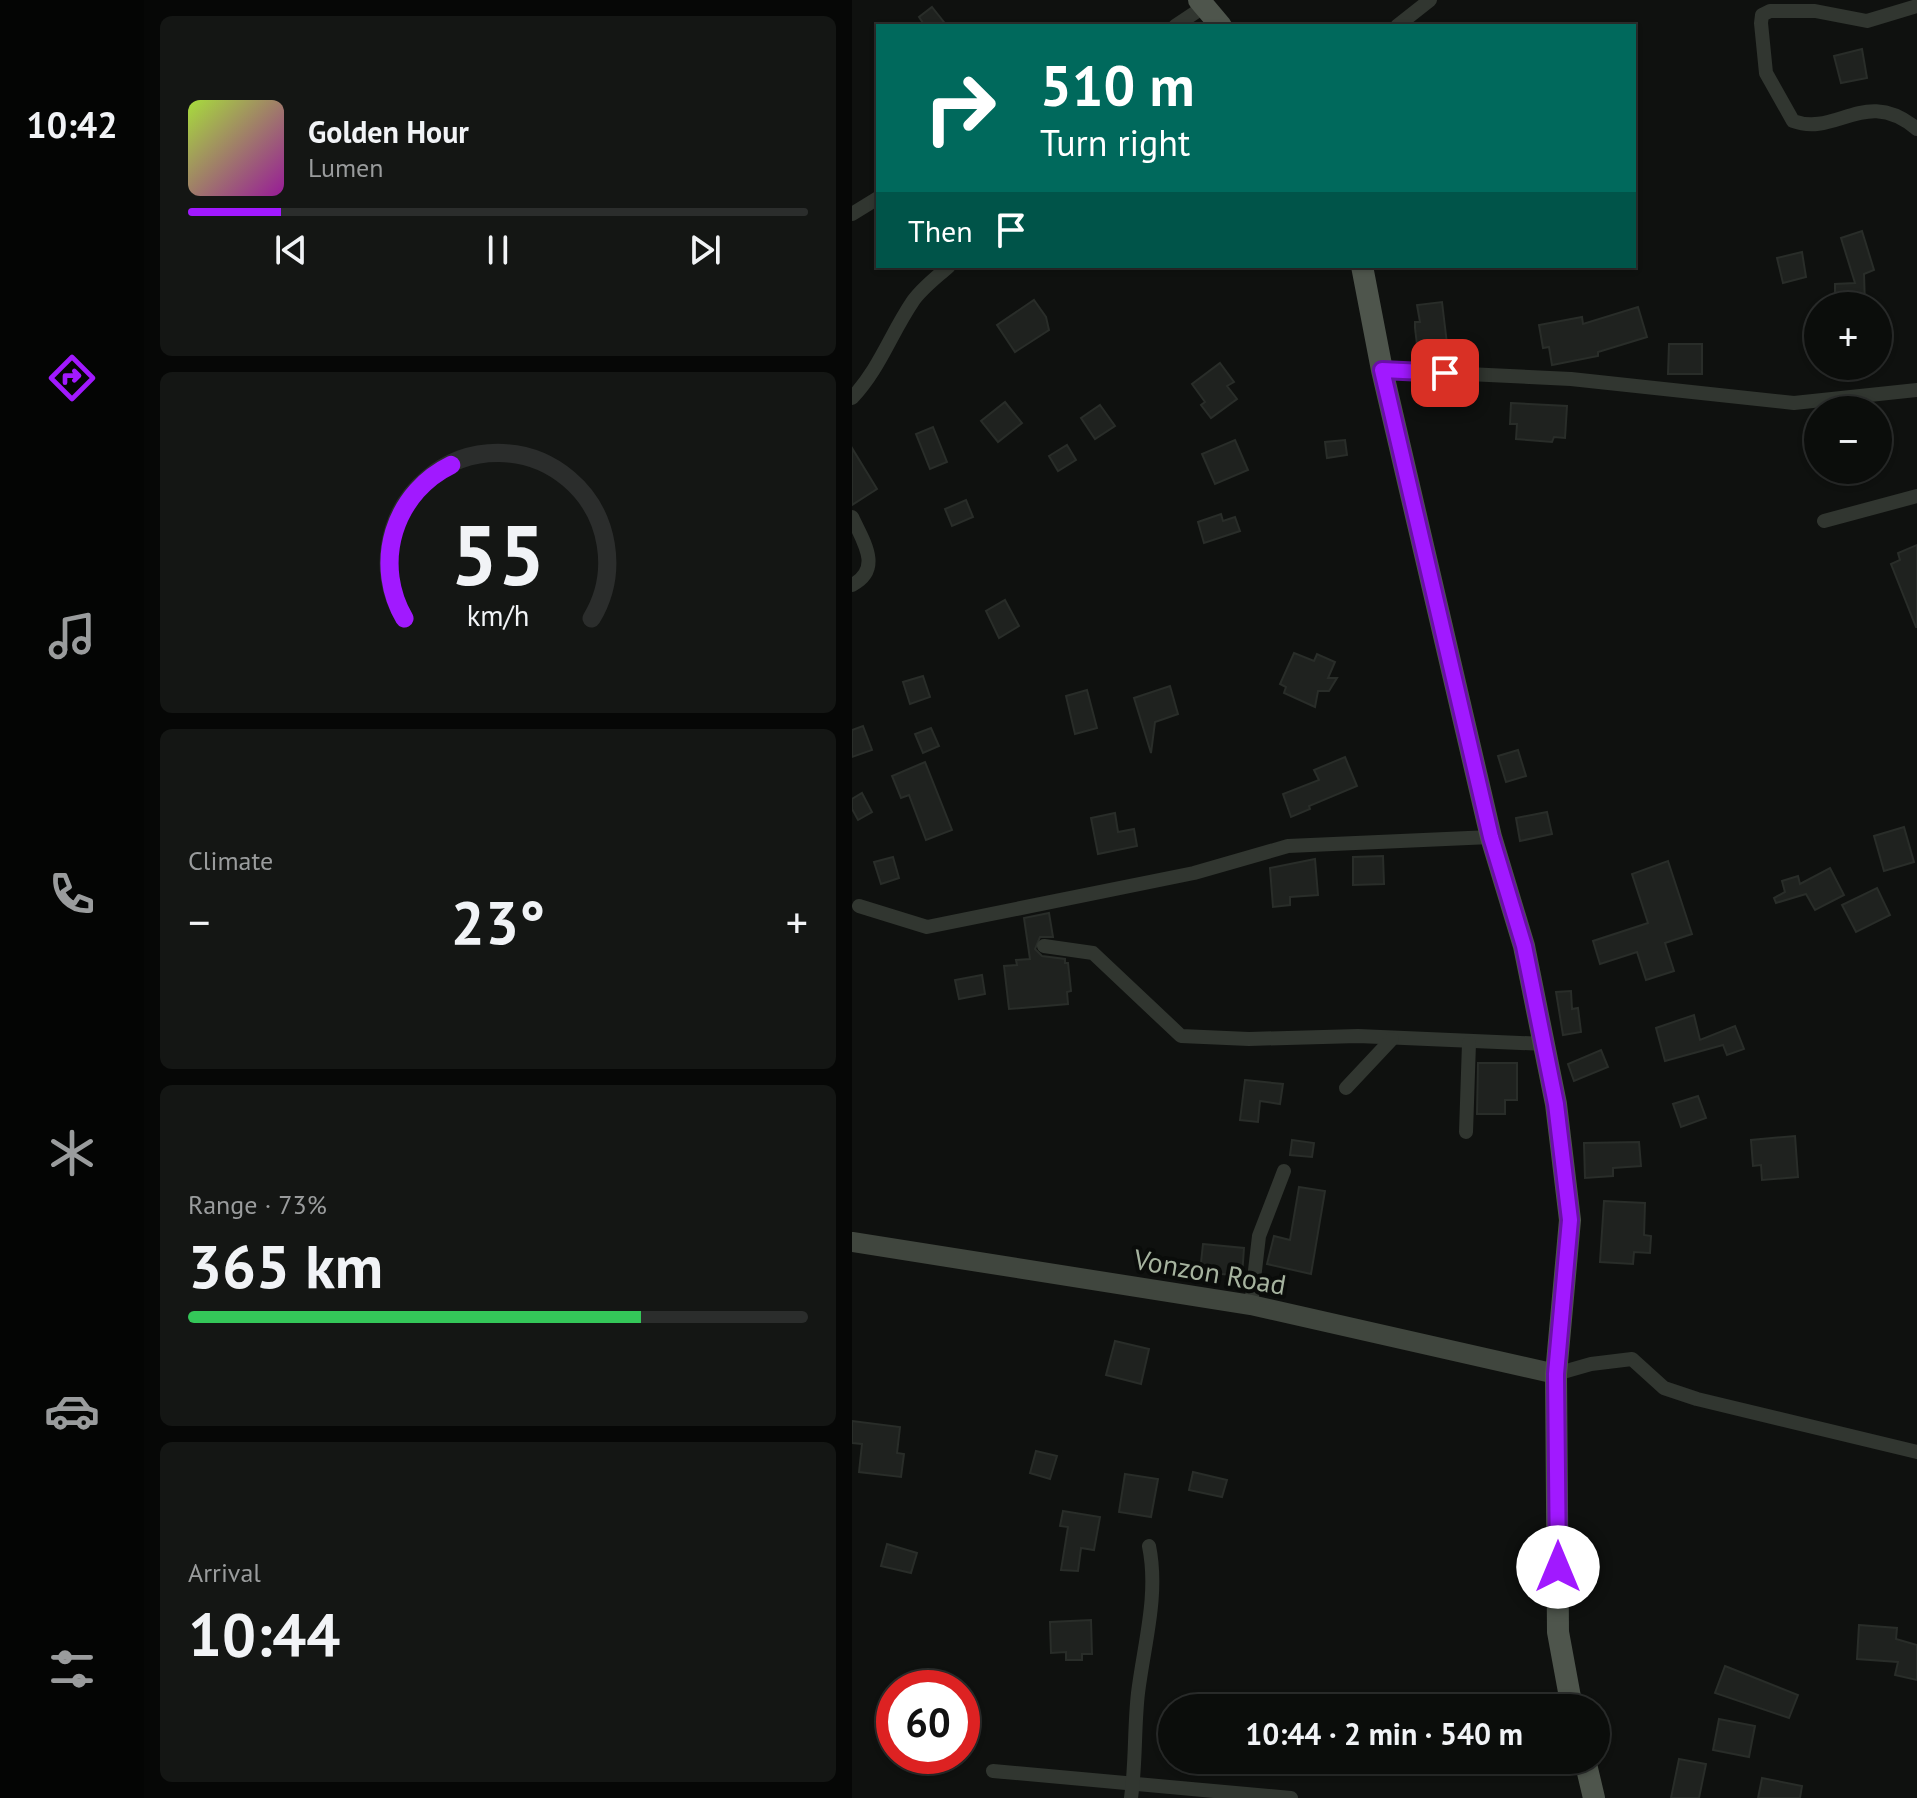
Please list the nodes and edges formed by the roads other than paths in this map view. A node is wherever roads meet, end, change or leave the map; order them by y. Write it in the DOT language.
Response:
graph roads {
  1 [pos="1430,0"];
  2 [pos="1202,3"];
  3 [pos="1917,6"];
  4 [pos="1177,24"];
  5 [pos="1219,24"];
  6 [pos="1400,24"];
  7 [pos="1917,129"];
  8 [pos="876,199"];
  9 [pos="852,214"];
  10 [pos="947,268"];
  11 [pos="1362,268"];
  12 [pos="1382,370"];
  13 [pos="1917,390"];
  14 [pos="852,398"];
  15 [pos="1917,496"];
  16 [pos="852,517"];
  17 [pos="1824,521"];
  18 [pos="852,585"];
  19 [pos="1491,837"];
  20 [pos="859,906"];
  21 [pos="1044,946"];
  22 [pos="1392,1039"];
  23 [pos="1469,1043"];
  24 [pos="1545,1044"];
  25 [pos="1346,1088"];
  26 [pos="1466,1132"];
  27 [pos="1284,1171"];
  28 [pos="852,1242"];
  29 [pos="1251,1305"];
  30 [pos="1556,1374"];
  31 [pos="1917,1452"];
  32 [pos="1149,1546"];
  33 [pos="1569,1694"];
  34 [pos="993,1771"];
  35 [pos="1588,1774"];
  36 [pos="1132,1791"];
  37 [pos="1291,1798"];
  38 [pos="1594,1798"];
  1 -- 6 [label="street"];
  2 -- 4 [label="street"];
  2 -- 5 [label="main road"];
  3 -- 7 [label="street"];
  8 -- 9 [label="street"];
  10 -- 14 [label="street"];
  11 -- 12 [label="main road"];
  12 -- 13 [label="street"];
  12 -- 19 [label="main road"];
  15 -- 17 [label="street"];
  16 -- 18 [label="street"];
  19 -- 20 [label="street"];
  19 -- 24 [label="main road"];
  21 -- 22 [label="street"];
  22 -- 23 [label="street"];
  22 -- 25 [label="street"];
  23 -- 24 [label="street"];
  23 -- 26 [label="street"];
  24 -- 30 [label="main road"];
  27 -- 29 [label="street"];
  28 -- 29 [label="street, Vonzon Road"];
  29 -- 30 [label="street, Vonzon Road"];
  30 -- 31 [label="street"];
  30 -- 33 [label="main road"];
  32 -- 36 [label="street"];
  34 -- 36 [label="street"];
  35 -- 38 [label="main road"];
  36 -- 37 [label="street"];
}
